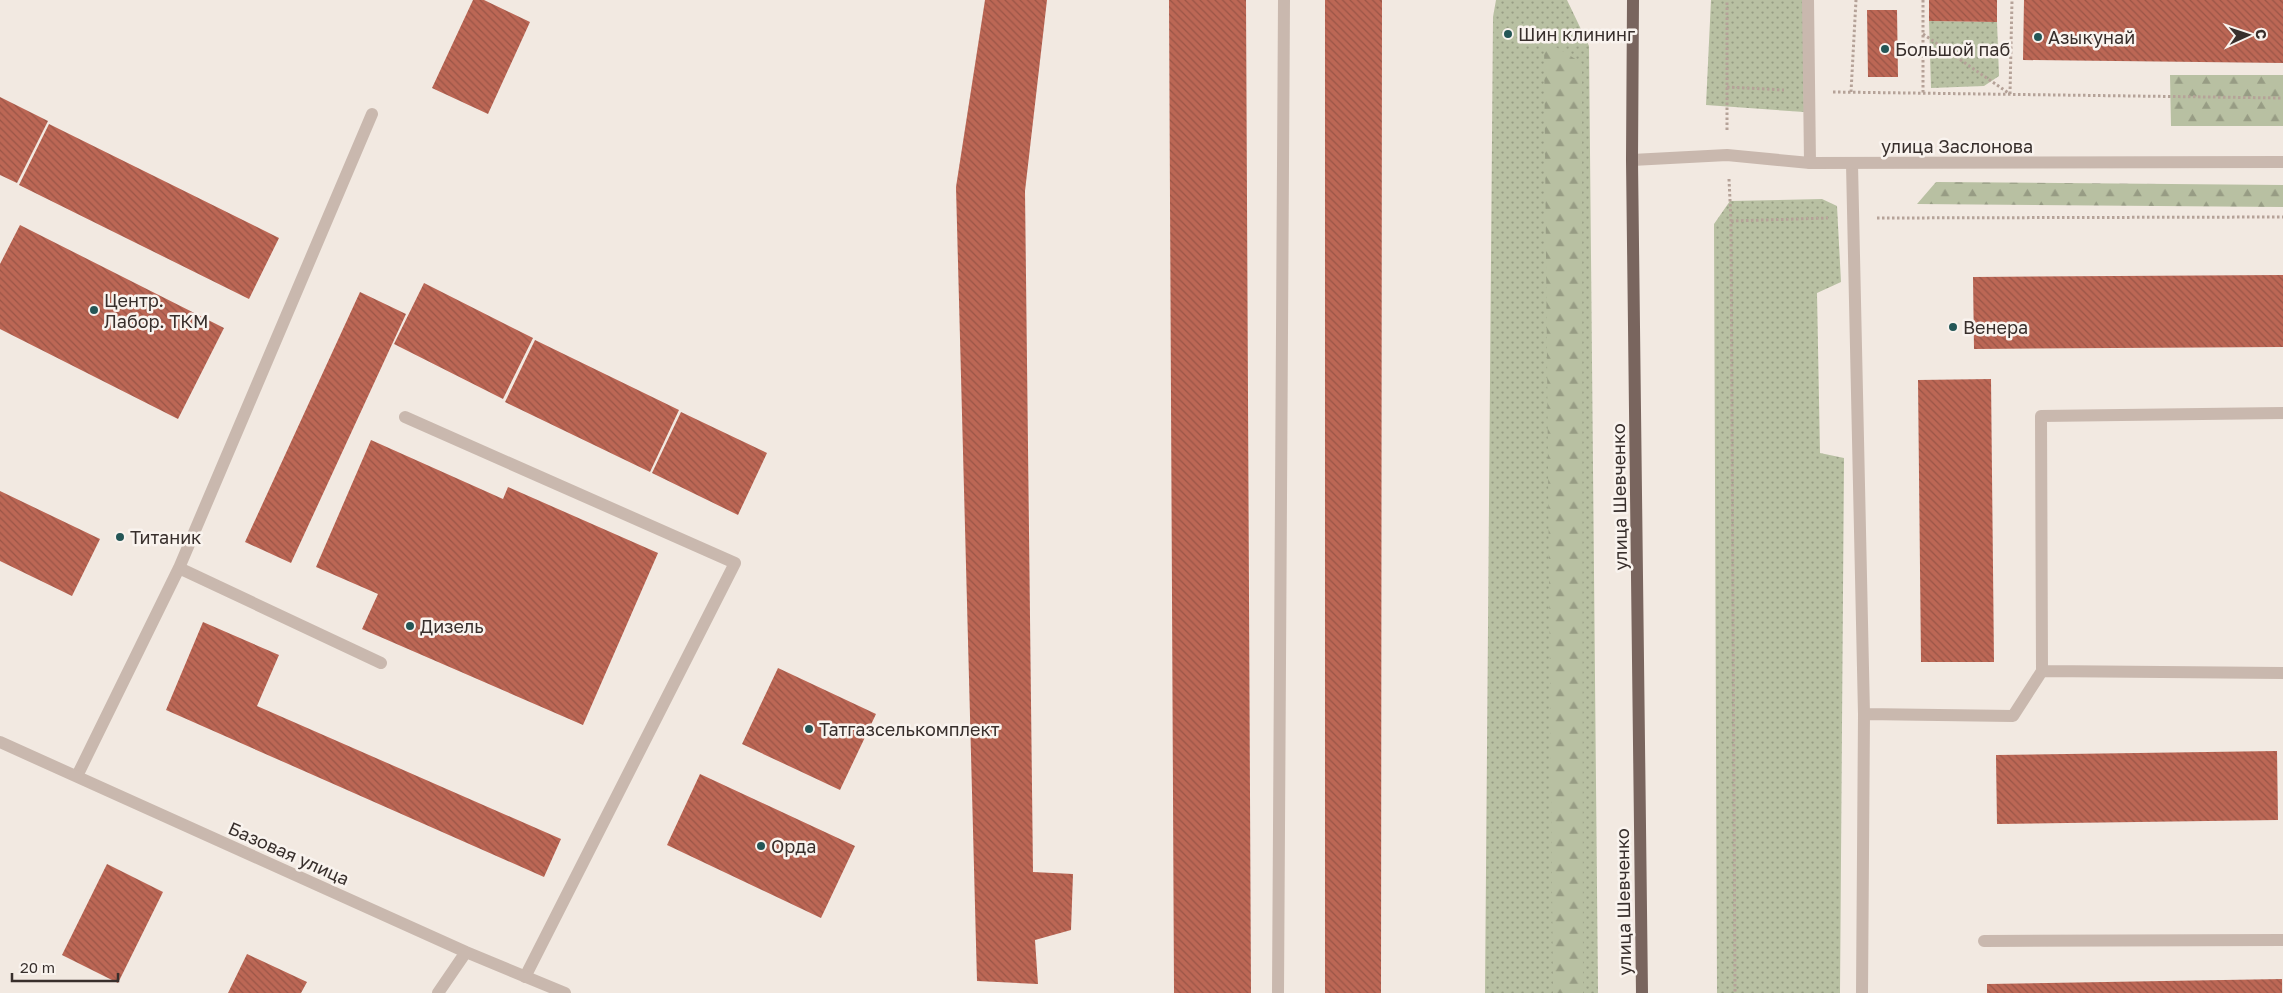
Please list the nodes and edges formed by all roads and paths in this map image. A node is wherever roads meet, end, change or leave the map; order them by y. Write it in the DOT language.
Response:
graph roads {
  1 [pos="1284,0"];
  2 [pos="1633,0"];
  3 [pos="1727,0"];
  4 [pos="1808,0"];
  5 [pos="1856,0"];
  6 [pos="1923,0"];
  7 [pos="2012,0"];
  8 [pos="1923,34"];
  9 [pos="1809,91"];
  10 [pos="1851,92"];
  11 [pos="1923,93"];
  12 [pos="2010,94"];
  13 [pos="2283,98"];
  14 [pos="372,114"];
  15 [pos="1632,160"];
  16 [pos="2283,162"];
  17 [pos="1810,163"];
  18 [pos="1852,164"];
  19 [pos="1730,201"];
  20 [pos="2283,217"];
  21 [pos="1852,218"];
  22 [pos="1731,221"];
  23 [pos="2283,413"];
  24 [pos="405,417"];
  25 [pos="179,568"];
  26 [pos="381,664"];
  27 [pos="2042,672"];
  28 [pos="2283,672"];
  29 [pos="1864,714"];
  30 [pos="0,742"];
  31 [pos="76,776"];
  32 [pos="2283,940"];
  33 [pos="1984,942"];
  34 [pos="466,952"];
  35 [pos="525,977"];
  36 [pos="438,993"];
  37 [pos="565,993"];
  38 [pos="1278,993"];
  39 [pos="1642,993"];
  40 [pos="1735,993"];
  41 [pos="1862,993"];
  1 -- 38 [label="street"];
  2 -- 15 [label="main road, улица Шевченко"];
  3 -- 9 [label="path"];
  4 -- 9 [label="street"];
  5 -- 10 [label="path"];
  6 -- 8 [label="path"];
  7 -- 12 [label="path"];
  8 -- 11 [label="path"];
  8 -- 12 [label="path"];
  9 -- 10 [label="path"];
  9 -- 17 [label="street"];
  10 -- 11 [label="path"];
  11 -- 12 [label="path"];
  12 -- 13 [label="path"];
  14 -- 25 [label="street"];
  15 -- 17 [label="street, улица Заслонова"];
  15 -- 39 [label="main road, улица Шевченко"];
  16 -- 18 [label="street, улица Заслонова"];
  17 -- 18 [label="street, улица Заслонова"];
  18 -- 21 [label="street"];
  19 -- 22 [label="path"];
  20 -- 21 [label="path"];
  21 -- 22 [label="path"];
  21 -- 29 [label="street"];
  22 -- 40 [label="path"];
  23 -- 27 [label="street"];
  24 -- 35 [label="street"];
  25 -- 26 [label="street"];
  25 -- 31 [label="street"];
  27 -- 28 [label="street"];
  27 -- 29 [label="street"];
  29 -- 41 [label="street"];
  30 -- 31 [label="street, Базовая улица"];
  31 -- 34 [label="street, Базовая улица"];
  32 -- 33 [label="street"];
  34 -- 35 [label="street, Базовая улица"];
  34 -- 36 [label="street"];
  35 -- 37 [label="street, Базовая улица"];
}
